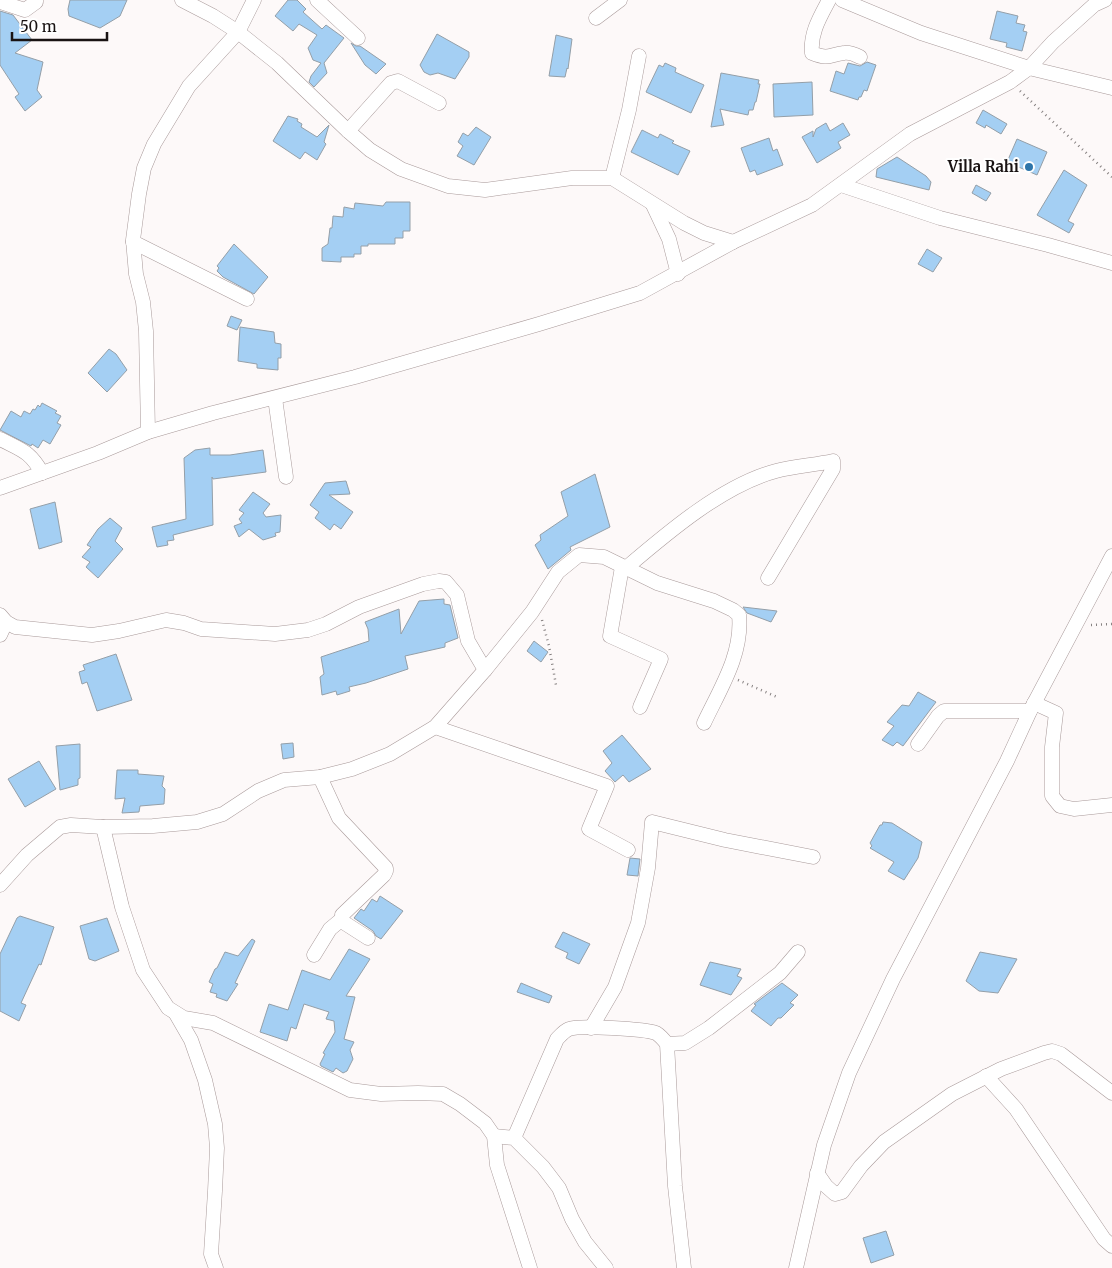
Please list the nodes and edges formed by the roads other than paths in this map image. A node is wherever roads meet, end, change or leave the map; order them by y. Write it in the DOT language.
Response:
graph roads {
  1 [pos="36,0"];
  2 [pos="182,0"];
  3 [pos="254,0"];
  4 [pos="317,0"];
  5 [pos="620,0"];
  6 [pos="829,0"];
  7 [pos="842,0"];
  8 [pos="1105,0"];
  9 [pos="0,2"];
  10 [pos="596,18"];
  11 [pos="238,32"];
  12 [pos="358,38"];
  13 [pos="639,56"];
  14 [pos="860,57"];
  15 [pos="1029,68"];
  16 [pos="1112,88"];
  17 [pos="439,103"];
  18 [pos="348,131"];
  19 [pos="612,178"];
  20 [pos="841,185"];
  21 [pos="653,205"];
  22 [pos="133,242"];
  23 [pos="733,242"];
  24 [pos="1112,263"];
  25 [pos="678,274"];
  26 [pos="247,299"];
  27 [pos="275,398"];
  28 [pos="148,432"];
  29 [pos="0,439"];
  30 [pos="42,473"];
  31 [pos="286,477"];
  32 [pos="0,488"];
  33 [pos="1112,556"];
  34 [pos="624,567"];
  35 [pos="768,578"];
  36 [pos="2,624"];
  37 [pos="485,670"];
  38 [pos="640,707"];
  39 [pos="1032,707"];
  40 [pos="704,723"];
  41 [pos="435,727"];
  42 [pos="918,744"];
  43 [pos="320,776"];
  44 [pos="1112,805"];
  45 [pos="104,827"];
  46 [pos="628,850"];
  47 [pos="813,857"];
  48 [pos="0,885"];
  49 [pos="342,919"];
  50 [pos="368,938"];
  51 [pos="798,952"];
  52 [pos="314,955"];
  53 [pos="176,1014"];
  54 [pos="591,1028"];
  55 [pos="667,1044"];
  56 [pos="986,1076"];
  57 [pos="1112,1093"];
  58 [pos="494,1136"];
  59 [pos="514,1138"];
  60 [pos="817,1173"];
  61 [pos="1112,1246"];
  62 [pos="216,1268"];
  63 [pos="530,1268"];
  64 [pos="606,1268"];
  65 [pos="684,1268"];
  66 [pos="796,1268"];
  1 -- 9 [label="street"];
  2 -- 11 [label="street"];
  3 -- 11 [label="street"];
  4 -- 12 [label="street"];
  5 -- 10 [label="street"];
  6 -- 14 [label="street"];
  7 -- 15 [label="street"];
  8 -- 15 [label="street"];
  11 -- 18 [label="street"];
  11 -- 22 [label="street"];
  13 -- 19 [label="street"];
  15 -- 16 [label="street"];
  15 -- 20 [label="street"];
  17 -- 18 [label="street"];
  18 -- 19 [label="street"];
  19 -- 21 [label="street"];
  20 -- 23 [label="street"];
  20 -- 24 [label="street"];
  21 -- 23 [label="street"];
  21 -- 25 [label="street"];
  22 -- 26 [label="street"];
  22 -- 28 [label="street"];
  23 -- 25 [label="street"];
  25 -- 27 [label="street"];
  27 -- 28 [label="street"];
  27 -- 31 [label="street"];
  28 -- 30 [label="street"];
  29 -- 30 [label="street"];
  30 -- 32 [label="street"];
  33 -- 39 [label="street"];
  34 -- 35 [label="street"];
  34 -- 37 [label="street"];
  34 -- 38 [label="street"];
  34 -- 40 [label="street"];
  36 -- 37 [label="street"];
  37 -- 41 [label="street"];
  39 -- 42 [label="street"];
  39 -- 44 [label="street"];
  39 -- 60 [label="street"];
  41 -- 43 [label="street"];
  41 -- 46 [label="street"];
  43 -- 45 [label="street"];
  43 -- 49 [label="street"];
  45 -- 48 [label="street"];
  45 -- 53 [label="street"];
  47 -- 54 [label="street"];
  49 -- 50 [label="street"];
  49 -- 52 [label="street"];
  51 -- 55 [label="street"];
  53 -- 58 [label="street"];
  53 -- 62 [label="street"];
  54 -- 55 [label="street"];
  54 -- 59 [label="street"];
  55 -- 65 [label="street"];
  56 -- 57 [label="street"];
  56 -- 60 [label="street"];
  56 -- 61 [label="street"];
  58 -- 59 [label="street"];
  58 -- 63 [label="street"];
  59 -- 64 [label="street"];
  60 -- 66 [label="street"];
}
